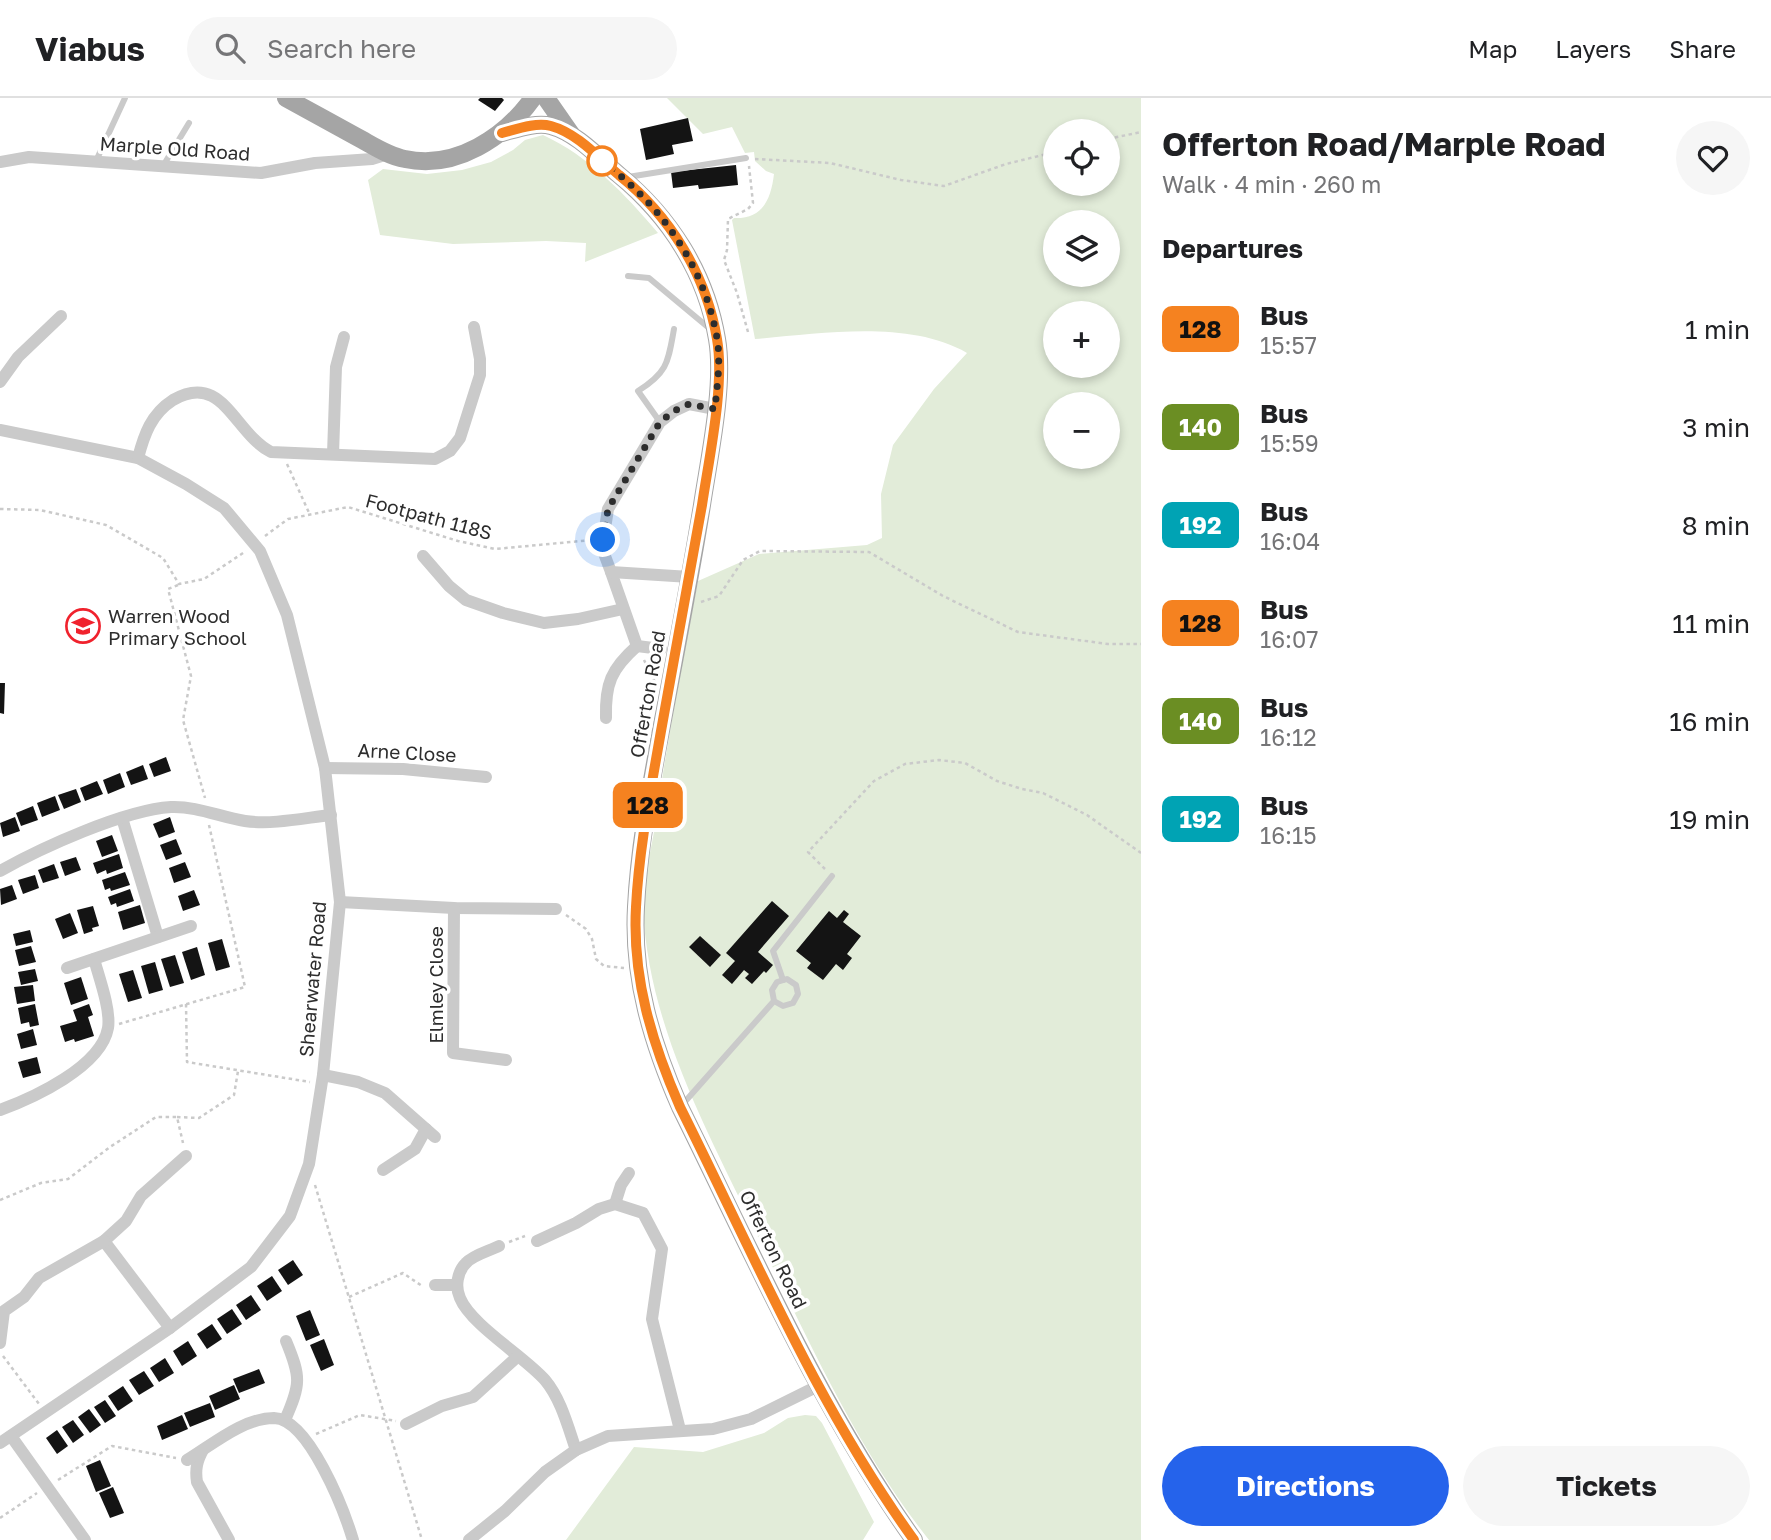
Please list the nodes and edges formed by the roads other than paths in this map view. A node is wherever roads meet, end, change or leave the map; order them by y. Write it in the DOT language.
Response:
graph roads {
  1 [pos="125,98"];
  2 [pos="286,98"];
  3 [pos="533,98"];
  4 [pos="546,98"];
  5 [pos="189,123"];
  6 [pos="502,133"];
  7 [pos="573,137"];
  8 [pos="380,156"];
  9 [pos="746,158"];
  10 [pos="96,161"];
  11 [pos="0,162"];
  12 [pos="163,166"];
  13 [pos="623,177"];
  14 [pos="628,276"];
  15 [pos="61,316"];
  16 [pos="474,327"];
  17 [pos="674,329"];
  18 [pos="716,333"];
  19 [pos="344,337"];
  20 [pos="0,382"];
  21 [pos="715,409"];
  22 [pos="660,422"];
  23 [pos="0,430"];
  24 [pos="332,454"];
  25 [pos="138,458"];
  26 [pos="423,555"];
  27 [pos="611,572"];
  28 [pos="690,577"];
  29 [pos="624,609"];
  30 [pos="637,646"];
  31 [pos="661,649"];
  32 [pos="606,718"];
  33 [pos="325,768"];
  34 [pos="486,777"];
  35 [pos="331,815"];
  36 [pos="122,818"];
  37 [pos="0,871"];
  38 [pos="832,876"];
  39 [pos="340,902"];
  40 [pos="454,908"];
  41 [pos="556,909"];
  42 [pos="191,926"];
  43 [pos="158,937"];
  44 [pos="94,959"];
  45 [pos="67,968"];
  46 [pos="783,980"];
  47 [pos="774,1001"];
  48 [pos="506,1060"];
  49 [pos="322,1080"];
  50 [pos="680,1107"];
  51 [pos="0,1110"];
  52 [pos="186,1157"];
  53 [pos="383,1170"];
  54 [pos="629,1173"];
  55 [pos="615,1204"];
  56 [pos="104,1241"];
  57 [pos="537,1241"];
  58 [pos="499,1246"];
  59 [pos="435,1285"];
  60 [pos="457,1285"];
  61 [pos="170,1328"];
  62 [pos="0,1343"];
  63 [pos="288,1349"];
  64 [pos="517,1357"];
  65 [pos="818,1386"];
  66 [pos="285,1420"];
  67 [pos="406,1423"];
  68 [pos="680,1430"];
  69 [pos="5,1439"];
  70 [pos="203,1450"];
  71 [pos="576,1450"];
  72 [pos="187,1460"];
  73 [pos="85,1540"];
  74 [pos="229,1540"];
  75 [pos="353,1540"];
  76 [pos="469,1540"];
  77 [pos="914,1540"];
  1 -- 10 [label="lane"];
  2 -- 8 [label="main road"];
  3 -- 6 [label="main road"];
  4 -- 7 [label="main road, Offerton Road"];
  5 -- 12 [label="lane"];
  6 -- 7 [label="main road, Offerton Road"];
  6 -- 8 [label="main road"];
  7 -- 13 [label="main road, Offerton Road"];
  8 -- 12 [label="street, Marple Old Road"];
  9 -- 13 [label="lane"];
  10 -- 11 [label="street, Marple Old Road"];
  10 -- 12 [label="street, Marple Old Road"];
  13 -- 18 [label="main road, Offerton Road"];
  14 -- 18 [label="lane"];
  15 -- 20 [label="street"];
  16 -- 24 [label="street"];
  17 -- 22 [label="lane"];
  18 -- 21 [label="main road, Offerton Road"];
  19 -- 24 [label="street"];
  21 -- 22 [label="street"];
  21 -- 28 [label="main road, Offerton Road"];
  22 -- 27 [label="street"];
  23 -- 25 [label="street, Shearwater Road"];
  24 -- 25 [label="street"];
  25 -- 33 [label="street, Shearwater Road"];
  26 -- 29 [label="street"];
  27 -- 28 [label="street"];
  27 -- 29 [label="street"];
  28 -- 50 [label="main road, Offerton Road"];
  29 -- 30 [label="street"];
  30 -- 31 [label="street"];
  30 -- 32 [label="street"];
  33 -- 34 [label="street, Arne Close"];
  33 -- 35 [label="street, Shearwater Road"];
  35 -- 36 [label="street"];
  35 -- 39 [label="street, Shearwater Road"];
  36 -- 37 [label="street"];
  36 -- 43 [label="street"];
  38 -- 46 [label="lane"];
  39 -- 40 [label="street, Elmley Close"];
  39 -- 49 [label="street, Shearwater Road"];
  40 -- 41 [label="street, Elmley Close"];
  40 -- 48 [label="street, Elmley Close"];
  42 -- 43 [label="street"];
  43 -- 44 [label="street"];
  44 -- 45 [label="street"];
  44 -- 51 [label="street"];
  46 -- 47 [label="lane"];
  46 -- 47 [label="lane"];
  47 -- 50 [label="lane"];
  49 -- 53 [label="street"];
  49 -- 61 [label="street, Shearwater Road"];
  50 -- 65 [label="main road, Offerton Road"];
  52 -- 56 [label="street"];
  54 -- 55 [label="street"];
  55 -- 57 [label="street"];
  55 -- 68 [label="street"];
  56 -- 61 [label="street"];
  56 -- 62 [label="street"];
  58 -- 60 [label="street"];
  59 -- 60 [label="street"];
  60 -- 64 [label="street"];
  61 -- 69 [label="street, Shearwater Road"];
  63 -- 66 [label="street"];
  64 -- 67 [label="street"];
  64 -- 71 [label="street"];
  65 -- 68 [label="street"];
  65 -- 77 [label="main road, Offerton Road"];
  66 -- 70 [label="street"];
  66 -- 75 [label="street"];
  68 -- 71 [label="street"];
  69 -- 73 [label="street"];
  70 -- 72 [label="street"];
  70 -- 74 [label="street"];
  71 -- 76 [label="street"];
}
